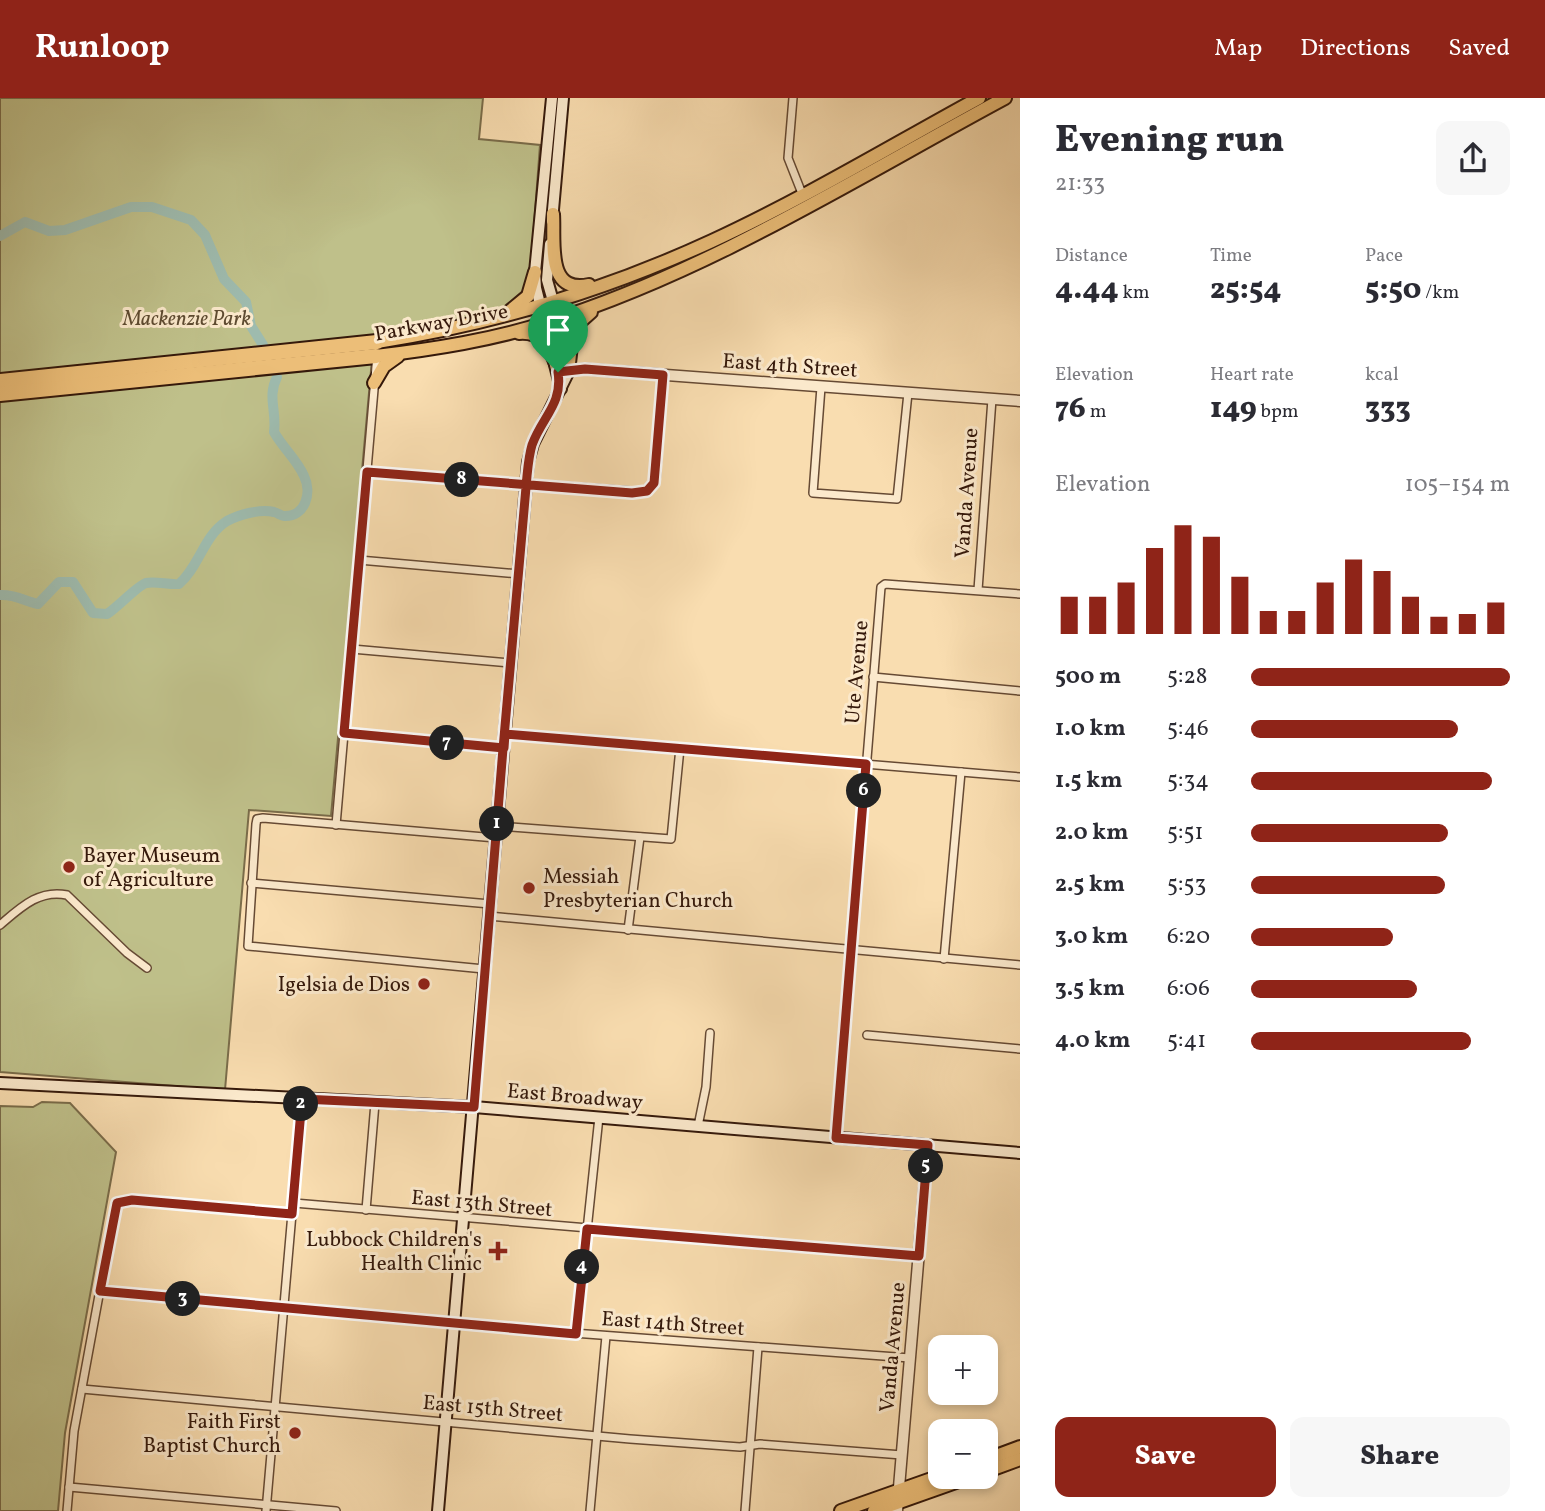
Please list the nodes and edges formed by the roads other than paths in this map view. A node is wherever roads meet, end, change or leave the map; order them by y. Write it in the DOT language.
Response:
graph roads {
  1 [pos="552,98"];
  2 [pos="563,98"];
  3 [pos="793,98"];
  4 [pos="979,98"];
  5 [pos="1005,98"];
  6 [pos="805,200"];
  7 [pos="553,214"];
  8 [pos="535,272"];
  9 [pos="617,279"];
  10 [pos="616,299"];
  11 [pos="554,302"];
  12 [pos="541,307"];
  13 [pos="558,319"];
  14 [pos="480,322"];
  15 [pos="545,323"];
  16 [pos="467,342"];
  17 [pos="377,349"];
  18 [pos="411,352"];
  19 [pos="563,368"];
  20 [pos="663,375"];
  21 [pos="0,381"];
  22 [pos="374,383"];
  23 [pos="821,387"];
  24 [pos="908,393"];
  25 [pos="0,394"];
  26 [pos="992,399"];
  27 [pos="1020,401"];
  28 [pos="367,472"];
  29 [pos="526,485"];
  30 [pos="359,560"];
  31 [pos="519,575"];
  32 [pos="978,590"];
  33 [pos="1020,594"];
  34 [pos="352,649"];
  35 [pos="511,663"];
  36 [pos="873,677"];
  37 [pos="1020,691"];
  38 [pos="344,733"];
  39 [pos="505,734"];
  40 [pos="504,748"];
  41 [pos="680,748"];
  42 [pos="866,764"];
  43 [pos="961,772"];
  44 [pos="1020,777"];
  45 [pos="336,825"];
  46 [pos="496,832"];
  47 [pos="640,837"];
  48 [pos="251,883"];
  49 [pos="490,904"];
  50 [pos="489,916"];
  51 [pos="0,925"];
  52 [pos="628,930"];
  53 [pos="851,951"];
  54 [pos="944,959"];
  55 [pos="1020,965"];
  56 [pos="147,968"];
  57 [pos="484,969"];
  58 [pos="710,1033"];
  59 [pos="867,1035"];
  60 [pos="1020,1049"];
  61 [pos="0,1083"];
  62 [pos="302,1099"];
  63 [pos="376,1103"];
  64 [pos="474,1107"];
  65 [pos="599,1117"];
  66 [pos="698,1126"];
  67 [pos="836,1138"];
  68 [pos="928,1145"];
  69 [pos="1020,1153"];
  70 [pos="293,1203"];
  71 [pos="366,1210"];
  72 [pos="292,1214"];
  73 [pos="463,1219"];
  74 [pos="587,1229"];
  75 [pos="919,1256"];
  76 [pos="100,1291"];
  77 [pos="284,1308"];
  78 [pos="454,1323"];
  79 [pos="576,1334"];
  80 [pos="606,1336"];
  81 [pos="758,1347"];
  82 [pos="910,1359"];
  83 [pos="82,1389"];
  84 [pos="276,1406"];
  85 [pos="444,1421"];
  86 [pos="596,1436"];
  87 [pos="750,1445"];
  88 [pos="1020,1447"];
  89 [pos="902,1455"];
  90 [pos="998,1455"];
  91 [pos="1020,1459"];
  92 [pos="998,1467"];
  93 [pos="928,1483"];
  94 [pos="69,1488"];
  95 [pos="934,1489"];
  96 [pos="898,1501"];
  97 [pos="267,1508"];
  98 [pos="67,1511"];
  99 [pos="337,1511"];
  100 [pos="438,1511"];
  101 [pos="590,1511"];
  102 [pos="745,1511"];
  103 [pos="841,1511"];
  104 [pos="874,1511"];
  1 -- 8 [label="main road"];
  2 -- 7 [label="main road"];
  3 -- 6 [label="street"];
  4 -- 6 [label="main road, Parkway Drive"];
  5 -- 6 [label="main road, Parkway Drive"];
  6 -- 9 [label="main road, Parkway Drive"];
  6 -- 10 [label="main road, Parkway Drive"];
  7 -- 9 [label="main road"];
  7 -- 11 [label="main road"];
  8 -- 12 [label="main road"];
  8 -- 14 [label="main road"];
  9 -- 11 [label="main road, Parkway Drive"];
  10 -- 13 [label="main road, Parkway Drive"];
  10 -- 19 [label="main road"];
  11 -- 12 [label="main road, Parkway Drive"];
  11 -- 13 [label="main road"];
  12 -- 14 [label="main road, Parkway Drive"];
  12 -- 15 [label="main road"];
  13 -- 15 [label="main road, Parkway Drive"];
  13 -- 19 [label="main road"];
  14 -- 17 [label="main road, Parkway Drive"];
  15 -- 16 [label="main road, Parkway Drive"];
  15 -- 19 [label="main road"];
  16 -- 18 [label="main road, Parkway Drive"];
  16 -- 19 [label="main road"];
  17 -- 18 [label="main road, Parkway Drive"];
  17 -- 21 [label="highway, Parkway Drive"];
  17 -- 22 [label="street"];
  17 -- 25 [label="highway, Parkway Drive"];
  18 -- 22 [label="main road"];
  19 -- 20 [label="street, East 4th Street"];
  19 -- 29 [label="main road"];
  20 -- 23 [label="street, East 4th Street"];
  20 -- 29 [label="street"];
  22 -- 28 [label="street"];
  23 -- 24 [label="street, East 4th Street"];
  23 -- 24 [label="street"];
  24 -- 26 [label="street, East 4th Street"];
  26 -- 27 [label="street, East 4th Street"];
  26 -- 32 [label="street, Vanda Avenue"];
  28 -- 29 [label="street"];
  28 -- 30 [label="street"];
  29 -- 31 [label="main road"];
  30 -- 31 [label="street"];
  30 -- 34 [label="street"];
  31 -- 35 [label="main road"];
  32 -- 33 [label="street"];
  32 -- 36 [label="street, Ute Avenue"];
  34 -- 35 [label="street"];
  34 -- 38 [label="street"];
  35 -- 39 [label="main road"];
  36 -- 37 [label="street"];
  36 -- 42 [label="street, Ute Avenue"];
  38 -- 40 [label="street"];
  38 -- 45 [label="street"];
  39 -- 40 [label="main road"];
  39 -- 41 [label="street"];
  40 -- 46 [label="main road"];
  41 -- 42 [label="street"];
  41 -- 47 [label="street"];
  42 -- 43 [label="street"];
  42 -- 53 [label="street, Ute Avenue"];
  43 -- 44 [label="street"];
  43 -- 54 [label="street"];
  45 -- 46 [label="street"];
  45 -- 48 [label="street"];
  46 -- 47 [label="street"];
  46 -- 49 [label="main road"];
  47 -- 52 [label="street"];
  48 -- 49 [label="street"];
  48 -- 57 [label="street"];
  49 -- 50 [label="main road"];
  50 -- 52 [label="street"];
  50 -- 57 [label="main road"];
  51 -- 56 [label="street"];
  52 -- 53 [label="street"];
  53 -- 54 [label="street"];
  53 -- 67 [label="street, Ute Avenue"];
  54 -- 55 [label="street"];
  57 -- 64 [label="main road"];
  58 -- 66 [label="street"];
  59 -- 60 [label="street"];
  61 -- 62 [label="main road, East Broadway"];
  62 -- 63 [label="main road, East Broadway"];
  62 -- 70 [label="street"];
  63 -- 64 [label="main road, East Broadway"];
  63 -- 71 [label="street"];
  64 -- 65 [label="main road, East Broadway"];
  64 -- 73 [label="main road"];
  65 -- 66 [label="main road, East Broadway"];
  65 -- 74 [label="street"];
  66 -- 67 [label="main road, East Broadway"];
  67 -- 68 [label="main road, East Broadway"];
  68 -- 69 [label="main road, East Broadway"];
  68 -- 75 [label="street, Vanda Avenue"];
  70 -- 71 [label="street, East 13th Street"];
  70 -- 72 [label="street"];
  71 -- 73 [label="street, East 13th Street"];
  72 -- 76 [label="street"];
  72 -- 77 [label="street"];
  73 -- 74 [label="street, East 13th Street"];
  73 -- 78 [label="main road"];
  74 -- 75 [label="street, East 13th Street"];
  74 -- 79 [label="street"];
  75 -- 82 [label="street, Vanda Avenue"];
  76 -- 77 [label="street, East 14th Street"];
  76 -- 83 [label="street"];
  77 -- 78 [label="street, East 14th Street"];
  77 -- 84 [label="street"];
  78 -- 79 [label="street, East 14th Street"];
  78 -- 85 [label="main road"];
  79 -- 80 [label="street, East 14th Street"];
  80 -- 81 [label="street, East 14th Street"];
  80 -- 86 [label="street"];
  81 -- 82 [label="street, East 14th Street"];
  81 -- 87 [label="street"];
  82 -- 89 [label="street, Vanda Avenue"];
  83 -- 84 [label="street, East 15th Street"];
  83 -- 94 [label="street"];
  84 -- 85 [label="street, East 15th Street"];
  84 -- 97 [label="street"];
  85 -- 86 [label="street, East 15th Street"];
  85 -- 100 [label="main road"];
  86 -- 87 [label="street, East 15th Street"];
  86 -- 101 [label="street"];
  87 -- 89 [label="street, East 15th Street"];
  87 -- 102 [label="street"];
  88 -- 90 [label="main road"];
  89 -- 96 [label="street, Vanda Avenue"];
  91 -- 92 [label="main road"];
  93 -- 96 [label="main road"];
  94 -- 97 [label="street"];
  94 -- 98 [label="street"];
  95 -- 96 [label="main road"];
  96 -- 103 [label="main road"];
  96 -- 104 [label="main road"];
  97 -- 99 [label="street"];
}
